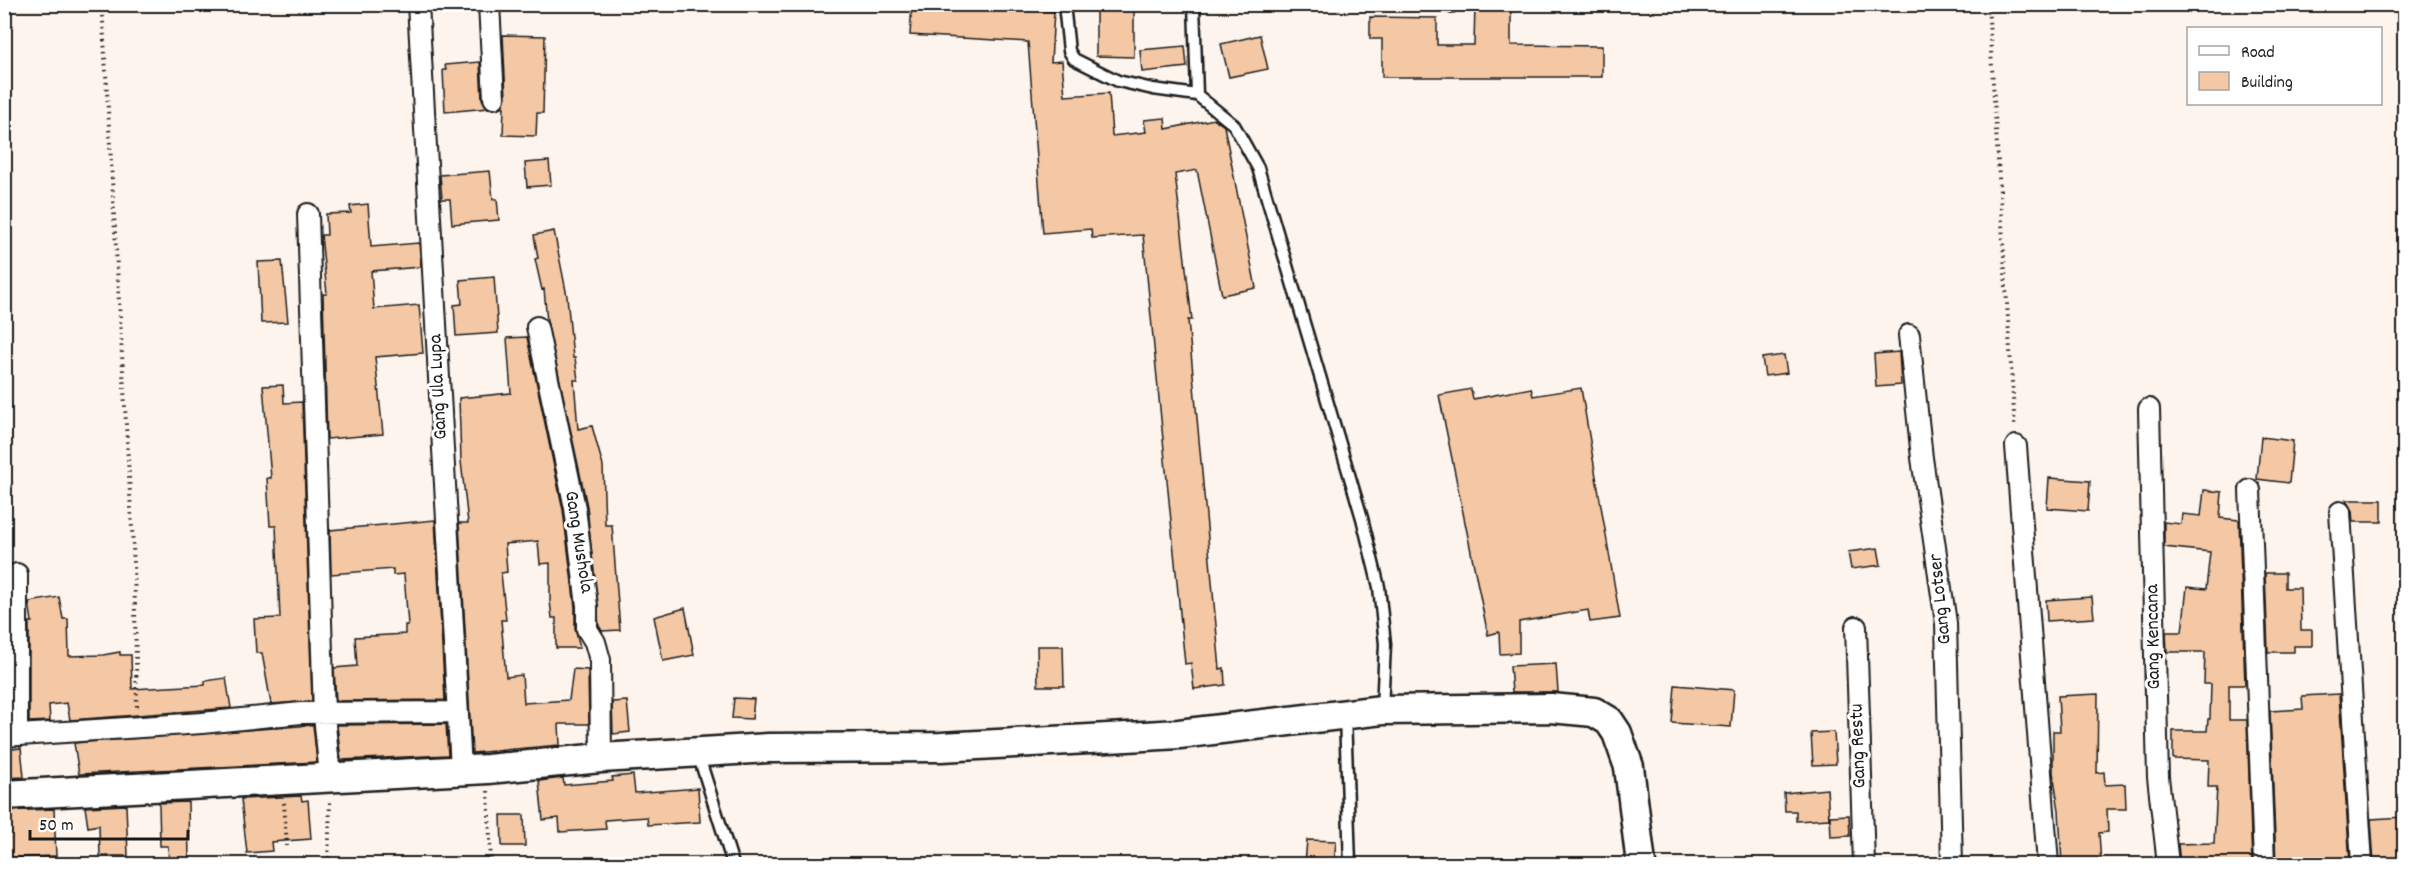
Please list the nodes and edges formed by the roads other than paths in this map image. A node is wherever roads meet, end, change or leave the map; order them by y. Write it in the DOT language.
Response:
graph roads {
  1 [pos="418,4"];
  2 [pos="489,4"];
  3 [pos="1064,4"];
  4 [pos="1194,4"];
  5 [pos="1197,95"];
  6 [pos="494,98"];
  7 [pos="308,214"];
  8 [pos="537,327"];
  9 [pos="1909,335"];
  10 [pos="2149,409"];
  11 [pos="2016,446"];
  12 [pos="2250,490"];
  13 [pos="2340,512"];
  14 [pos="17,574"];
  15 [pos="1856,627"];
  16 [pos="1382,710"];
  17 [pos="457,712"];
  18 [pos="324,715"];
  19 [pos="1345,715"];
  20 [pos="10,736"];
  21 [pos="698,753"];
  22 [pos="601,758"];
  23 [pos="475,769"];
  24 [pos="330,776"];
  25 [pos="4,795"];
  26 [pos="733,864"];
  27 [pos="1350,864"];
  28 [pos="1641,864"];
  29 [pos="1864,864"];
  30 [pos="1952,864"];
  31 [pos="2048,864"];
  32 [pos="2168,864"];
  33 [pos="2264,864"];
  34 [pos="2362,864"];
  1 -- 17 [label="street, Gang Ula Lupa"];
  2 -- 6 [label="street"];
  3 -- 5 [label="lane"];
  4 -- 5 [label="lane"];
  5 -- 16 [label="lane"];
  7 -- 18 [label="street"];
  8 -- 22 [label="street, Gang Mushola"];
  9 -- 30 [label="street, Gang Lotser"];
  10 -- 32 [label="street, Gang Kencana"];
  11 -- 31 [label="street"];
  12 -- 33 [label="street"];
  13 -- 34 [label="street"];
  14 -- 20 [label="street"];
  15 -- 29 [label="street, Gang Restu"];
  16 -- 19 [label="main road"];
  16 -- 28 [label="main road"];
  17 -- 18 [label="street"];
  17 -- 23 [label="street, Gang Ula Lupa"];
  18 -- 20 [label="street"];
  18 -- 24 [label="street"];
  19 -- 21 [label="main road"];
  19 -- 27 [label="lane"];
  21 -- 22 [label="main road"];
  21 -- 26 [label="lane"];
  22 -- 23 [label="main road"];
  23 -- 24 [label="main road"];
  24 -- 25 [label="main road"];
}
